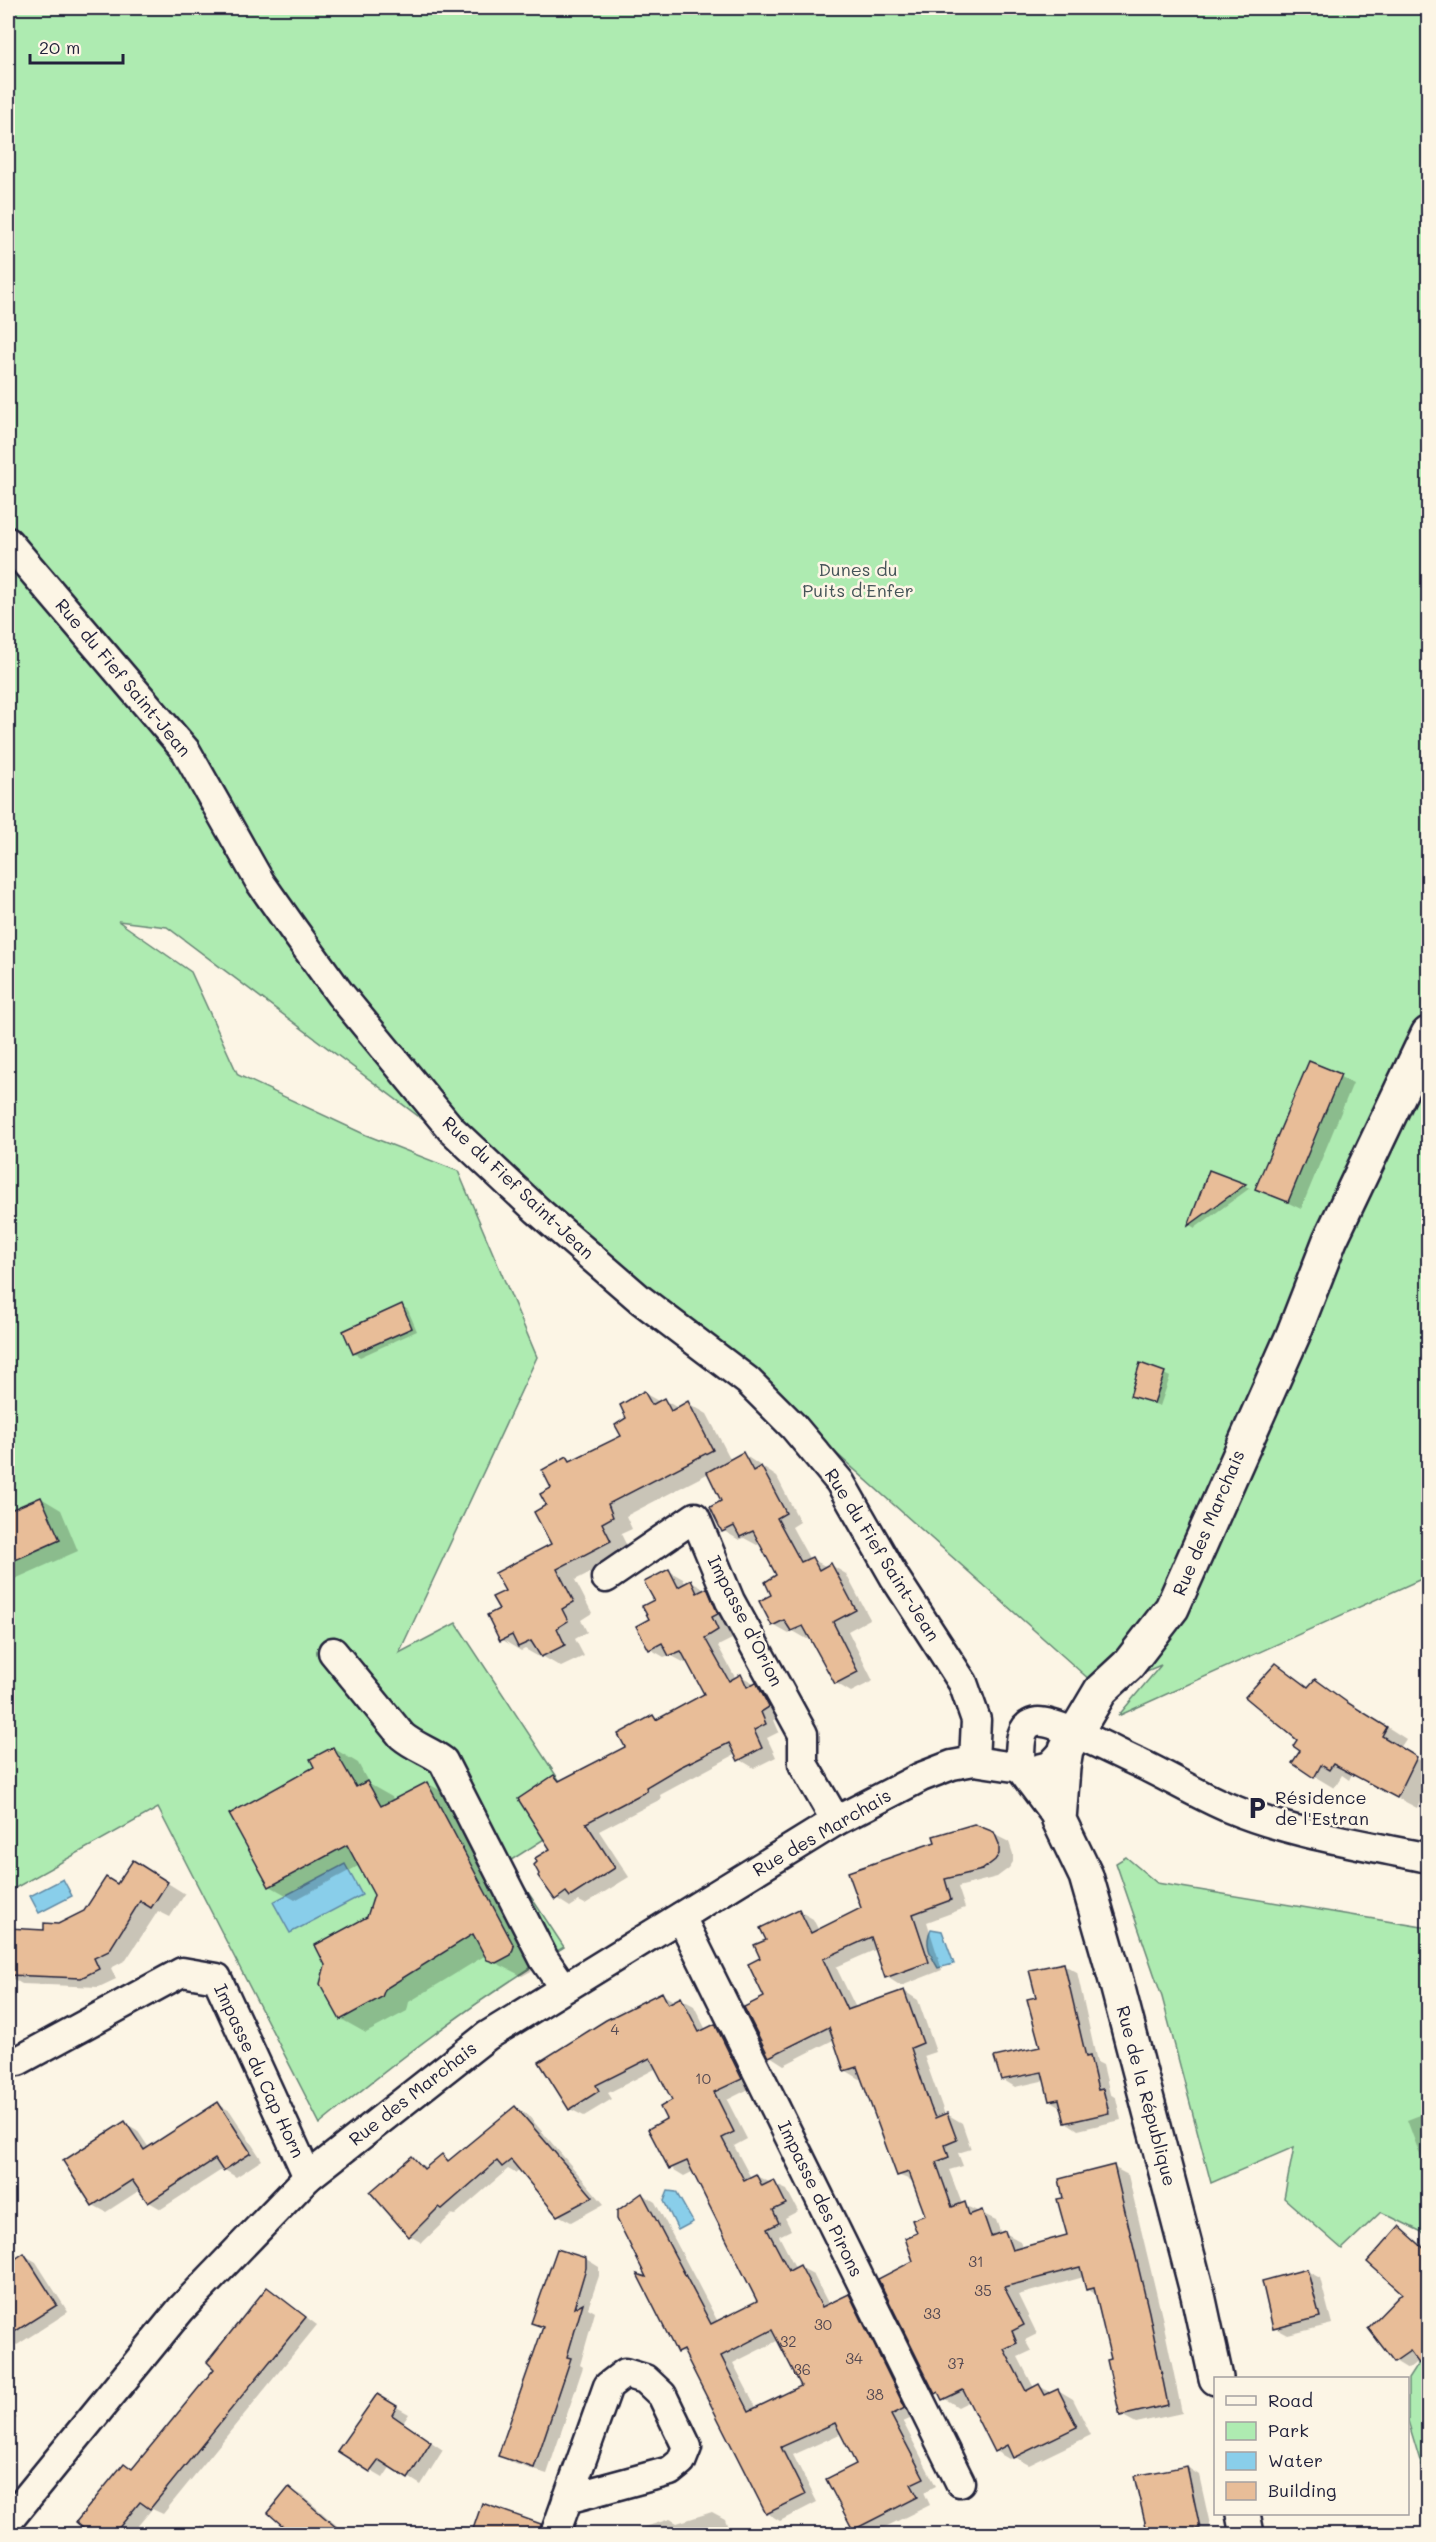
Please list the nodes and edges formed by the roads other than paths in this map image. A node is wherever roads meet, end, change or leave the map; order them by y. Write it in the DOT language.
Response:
graph roads {
  1 [pos="8,542"];
  2 [pos="1428,1034"];
  3 [pos="606,1578"];
  4 [pos="333,1652"];
  5 [pos="1071,1742"];
  6 [pos="974,1761"];
  7 [pos="1020,1768"];
  8 [pos="1059,1820"];
  9 [pos="836,1821"];
  10 [pos="1428,1858"];
  11 [pos="681,1917"];
  12 [pos="564,1988"];
  13 [pos="8,2058"];
  14 [pos="308,2177"];
  15 [pos="1216,2377"];
  16 [pos="960,2482"];
  17 [pos="567,2499"];
  18 [pos="1243,2515"];
  19 [pos="8,2521"];
  20 [pos="555,2535"];
  21 [pos="1247,2535"];
  1 -- 6 [label="street, Rue du Fief Saint-Jean"];
  2 -- 5 [label="street, Rue des Marchais"];
  3 -- 9 [label="street, Impasse d'Orion"];
  4 -- 12 [label="street"];
  5 -- 7 [label="street, Rue des Marchais"];
  5 -- 7 [label="street"];
  5 -- 8 [label="street"];
  5 -- 10 [label="street"];
  6 -- 7 [label="street, Rue des Marchais"];
  6 -- 9 [label="street, Rue des Marchais"];
  7 -- 8 [label="street, Rue de la République"];
  8 -- 15 [label="street, Rue de la République"];
  9 -- 11 [label="street, Rue des Marchais"];
  11 -- 12 [label="street, Rue des Marchais"];
  11 -- 16 [label="street, Impasse des Pirons"];
  12 -- 14 [label="street, Rue des Marchais"];
  13 -- 14 [label="street, Impasse du Cap Horn"];
  14 -- 19 [label="street, Rue des Marchais"];
  17 -- 17 [label="street"];
  17 -- 20 [label="street"];
  18 -- 21 [label="street"];
}
